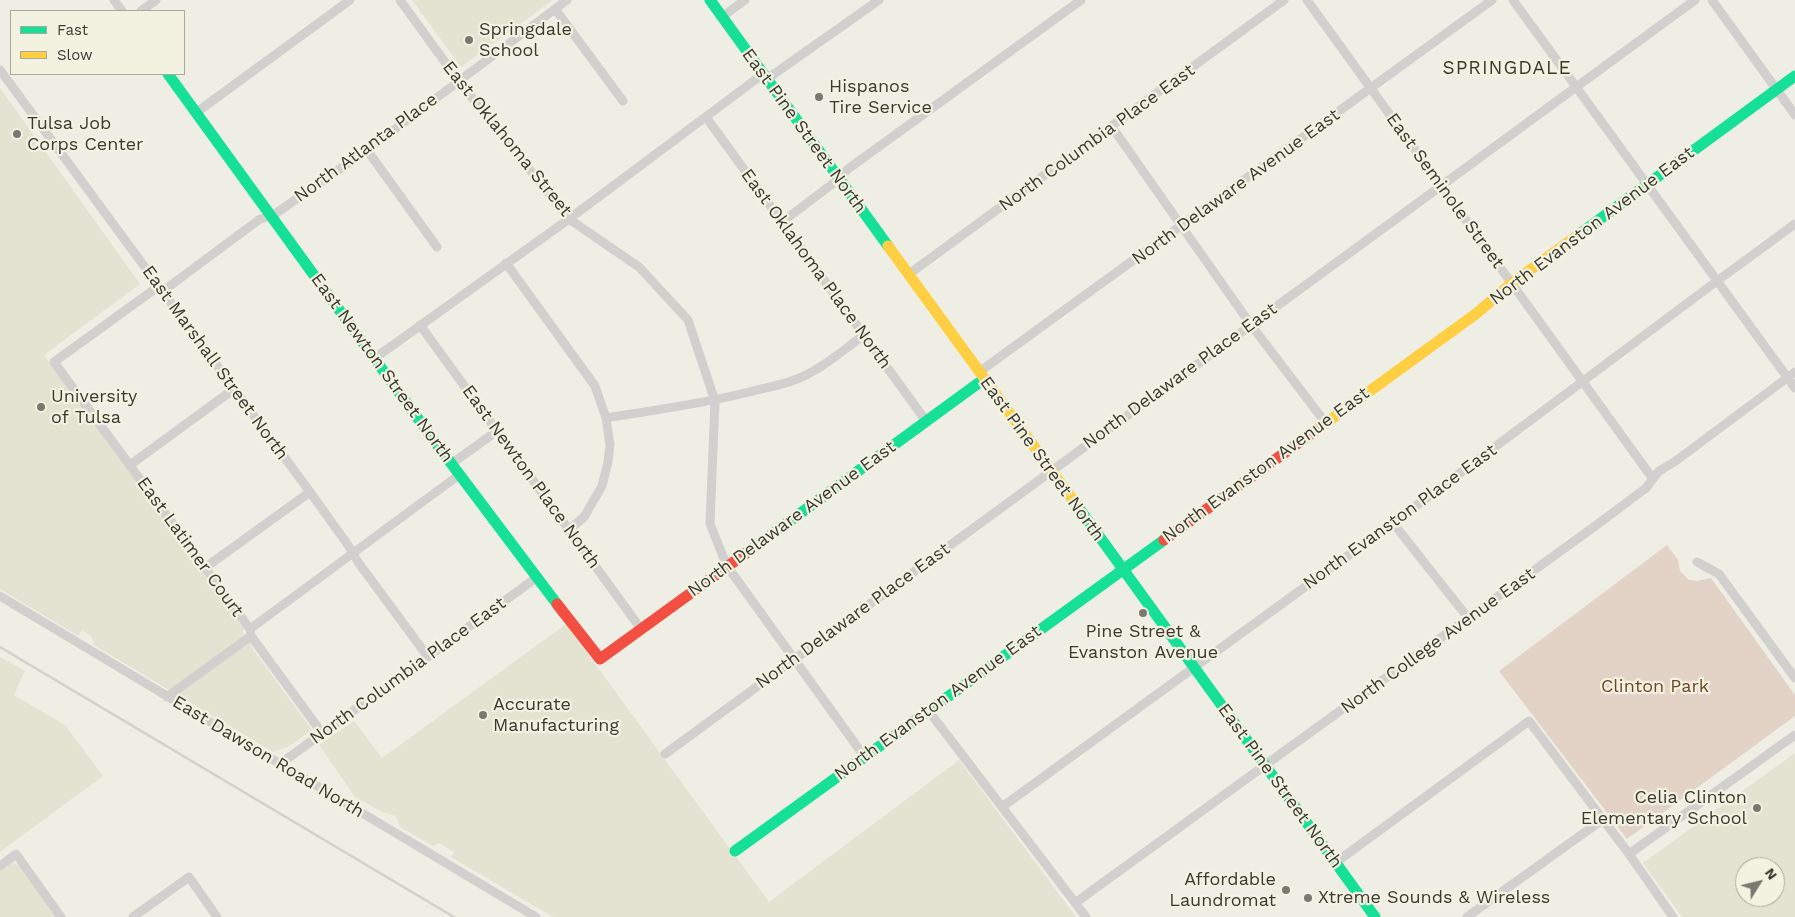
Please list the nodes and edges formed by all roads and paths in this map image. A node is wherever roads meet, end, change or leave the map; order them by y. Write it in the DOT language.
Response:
graph roads {
  1 [pos="156,0"];
  2 [pos="350,0"];
  3 [pos="400,0"];
  4 [pos="567,0"];
  5 [pos="710,0"];
  6 [pos="745,0"];
  7 [pos="879,0"];
  8 [pos="1081,0"];
  9 [pos="1284,0"];
  10 [pos="1307,0"];
  11 [pos="1492,0"];
  12 [pos="1513,0"];
  13 [pos="1695,0"];
  14 [pos="1712,0"];
  15 [pos="555,9"];
  16 [pos="142,10"];
  17 [pos="722,17"];
  18 [pos="0,70"];
  19 [pos="169,75"];
  20 [pos="1795,76"];
  21 [pos="765,77"];
  22 [pos="458,80"];
  23 [pos="1576,88"];
  24 [pos="1371,89"];
  25 [pos="1776,90"];
  26 [pos="622,100"];
  27 [pos="197,112"];
  28 [pos="1795,115"];
  29 [pos="706,117"];
  30 [pos="1112,127"];
  31 [pos="367,150"];
  32 [pos="838,178"];
  33 [pos="1647,184"];
  34 [pos="1442,185"];
  35 [pos="272,216"];
  36 [pos="569,219"];
  37 [pos="782,222"];
  38 [pos="1795,224"];
  39 [pos="1182,226"];
  40 [pos="437,247"];
  41 [pos="506,262"];
  42 [pos="909,274"];
  43 [pos="1717,280"];
  44 [pos="1512,283"];
  45 [pos="161,289"];
  46 [pos="1251,324"];
  47 [pos="420,325"];
  48 [pos="864,335"];
  49 [pos="375,358"];
  50 [pos="54,362"];
  51 [pos="982,375"];
  52 [pos="1791,375"];
  53 [pos="1582,382"];
  54 [pos="1795,388"];
  55 [pos="234,389"];
  56 [pos="715,401"];
  57 [pos="606,418"];
  58 [pos="926,421"];
  59 [pos="1325,422"];
  60 [pos="497,431"];
  61 [pos="451,464"];
  62 [pos="130,465"];
  63 [pos="1052,471"];
  64 [pos="459,475"];
  65 [pos="1653,479"];
  66 [pos="310,492"];
  67 [pos="1393,523"];
  68 [pos="569,530"];
  69 [pos="352,552"];
  70 [pos="1697,562"];
  71 [pos="727,566"];
  72 [pos="206,567"];
  73 [pos="1122,570"];
  74 [pos="536,578"];
  75 [pos="0,596"];
  76 [pos="1469,619"];
  77 [pos="641,629"];
  78 [pos="250,632"];
  79 [pos="428,657"];
  80 [pos="794,658"];
  81 [pos="600,659"];
  82 [pos="1194,668"];
  83 [pos="1795,678"];
  84 [pos="167,697"];
  85 [pos="928,710"];
  86 [pos="322,734"];
  87 [pos="1795,735"];
  88 [pos="665,754"];
  89 [pos="864,756"];
  90 [pos="280,764"];
  91 [pos="1264,766"];
  92 [pos="1002,807"];
  93 [pos="1602,820"];
  94 [pos="735,851"];
  95 [pos="1629,854"];
  96 [pos="1335,863"];
  97 [pos="0,866"];
  98 [pos="1075,903"];
  99 [pos="61,917"];
  100 [pos="133,917"];
  101 [pos="217,917"];
  102 [pos="536,917"];
  103 [pos="1086,917"];
  104 [pos="1375,917"];
  105 [pos="1467,917"];
  106 [pos="1674,917"];
  1 -- 16 [label="street"];
  2 -- 27 [label="street"];
  3 -- 22 [label="street, East Oklahoma Street"];
  4 -- 15 [label="street, North Atlanta Place"];
  5 -- 17 [label="street, East Pine Street North"];
  6 -- 17 [label="street"];
  7 -- 21 [label="street"];
  8 -- 32 [label="street"];
  9 -- 30 [label="street, North Columbia Place East"];
  10 -- 24 [label="street, East Seminole Street"];
  11 -- 24 [label="street, North Delaware Avenue East"];
  12 -- 23 [label="street"];
  13 -- 23 [label="street, North Delaware Place East"];
  14 -- 25 [label="street"];
  15 -- 22 [label="street, North Atlanta Place"];
  15 -- 26 [label="street"];
  17 -- 21 [label="street, East Pine Street North"];
  18 -- 45 [label="street, East Marshall Street North"];
  19 -- 27 [label="street, East Newton Street North"];
  20 -- 25 [label="street, North Evanston Avenue East"];
  21 -- 29 [label="street"];
  21 -- 32 [label="street, East Pine Street North"];
  22 -- 31 [label="street, North Atlanta Place"];
  22 -- 36 [label="street, East Oklahoma Street"];
  23 -- 33 [label="street"];
  23 -- 34 [label="street, North Delaware Place East"];
  24 -- 34 [label="street, East Seminole Street"];
  24 -- 39 [label="street, North Delaware Avenue East"];
  25 -- 28 [label="street"];
  25 -- 33 [label="street, North Evanston Avenue East"];
  27 -- 35 [label="street, East Newton Street North"];
  29 -- 36 [label="street"];
  29 -- 37 [label="street, East Oklahoma Place North"];
  30 -- 39 [label="street"];
  30 -- 42 [label="street, North Columbia Place East"];
  31 -- 35 [label="street, North Atlanta Place"];
  31 -- 40 [label="street"];
  32 -- 37 [label="street"];
  32 -- 42 [label="street, East Pine Street North"];
  33 -- 43 [label="street"];
  33 -- 44 [label="street, North Evanston Avenue East"];
  34 -- 44 [label="street, East Seminole Street"];
  34 -- 46 [label="street, North Delaware Place East"];
  35 -- 45 [label="street, North Atlanta Place"];
  35 -- 49 [label="street, East Newton Street North"];
  36 -- 41 [label="street"];
  36 -- 56 [label="street, East Oklahoma Street"];
  37 -- 48 [label="street, East Oklahoma Place North"];
  38 -- 43 [label="street, North Evanston Place East"];
  39 -- 46 [label="street"];
  39 -- 51 [label="street, North Delaware Avenue East"];
  41 -- 47 [label="street"];
  41 -- 57 [label="street"];
  42 -- 51 [label="street, East Pine Street North"];
  43 -- 52 [label="street"];
  43 -- 53 [label="street, North Evanston Place East"];
  44 -- 53 [label="street, East Seminole Street"];
  44 -- 59 [label="street, North Evanston Avenue East"];
  45 -- 50 [label="street, North Atlanta Place"];
  45 -- 55 [label="street, East Marshall Street North"];
  46 -- 59 [label="street"];
  46 -- 63 [label="street, North Delaware Place East"];
  47 -- 49 [label="street"];
  47 -- 60 [label="street, East Newton Place North"];
  48 -- 56 [label="street"];
  48 -- 58 [label="street, East Oklahoma Place North"];
  49 -- 61 [label="street, East Newton Street North"];
  50 -- 62 [label="street, East Latimer Court"];
  51 -- 58 [label="street, North Delaware Avenue East"];
  51 -- 63 [label="street, East Pine Street North"];
  52 -- 54 [label="street"];
  52 -- 65 [label="street, North College Avenue East"];
  53 -- 65 [label="street, East Seminole Street"];
  53 -- 67 [label="street, North Evanston Place East"];
  55 -- 62 [label="street"];
  55 -- 66 [label="street, East Marshall Street North"];
  56 -- 57 [label="street"];
  56 -- 71 [label="street, East Oklahoma Street"];
  57 -- 68 [label="street"];
  58 -- 71 [label="street, North Delaware Avenue East"];
  59 -- 73 [label="street, North Evanston Avenue East"];
  60 -- 61 [label="street"];
  60 -- 68 [label="street, East Newton Place North"];
  61 -- 64 [label="street, East Newton Street North"];
  62 -- 72 [label="street, East Latimer Court"];
  63 -- 73 [label="street, East Pine Street North"];
  63 -- 80 [label="street, North Delaware Place East"];
  64 -- 69 [label="street"];
  64 -- 74 [label="street, East Newton Street North"];
  65 -- 76 [label="street, North College Avenue East"];
  66 -- 69 [label="street, East Marshall Street North"];
  66 -- 72 [label="street"];
  67 -- 76 [label="street"];
  67 -- 82 [label="street, North Evanston Place East"];
  68 -- 77 [label="street, East Newton Place North"];
  69 -- 78 [label="street"];
  69 -- 79 [label="street, East Marshall Street North"];
  70 -- 83 [label="street"];
  71 -- 77 [label="street, North Delaware Avenue East"];
  71 -- 80 [label="street, East Oklahoma Street"];
  72 -- 78 [label="street, East Latimer Court"];
  73 -- 82 [label="street, East Pine Street North"];
  73 -- 85 [label="street, North Evanston Avenue East"];
  74 -- 79 [label="street, North Columbia Place East"];
  74 -- 81 [label="street, East Newton Street North"];
  75 -- 84 [label="street, East Dawson Road North"];
  76 -- 91 [label="street, North College Avenue East"];
  77 -- 81 [label="street, North Delaware Avenue East"];
  78 -- 84 [label="street"];
  78 -- 86 [label="street, East Latimer Court"];
  79 -- 86 [label="street, North Columbia Place East"];
  80 -- 88 [label="street, North Delaware Place East"];
  80 -- 89 [label="street, East Oklahoma Street"];
  82 -- 91 [label="street, East Pine Street North"];
  82 -- 92 [label="street, North Evanston Place East"];
  84 -- 90 [label="street, East Dawson Road North"];
  85 -- 89 [label="street, North Evanston Avenue East"];
  85 -- 92 [label="street"];
  86 -- 90 [label="street, North Columbia Place East"];
  87 -- 95 [label="street"];
  89 -- 94 [label="street, North Evanston Avenue East"];
  90 -- 102 [label="street, East Dawson Road North"];
  91 -- 96 [label="street, East Pine Street North"];
  91 -- 98 [label="street, North College Avenue East"];
  92 -- 98 [label="street"];
  93 -- 95 [label="street"];
  93 -- 96 [label="street"];
  93 -- 105 [label="street"];
  95 -- 106 [label="street"];
  96 -- 104 [label="street, East Pine Street North"];
  97 -- 99 [label="street"];
  98 -- 103 [label="street"];
  100 -- 101 [label="street"];
}
